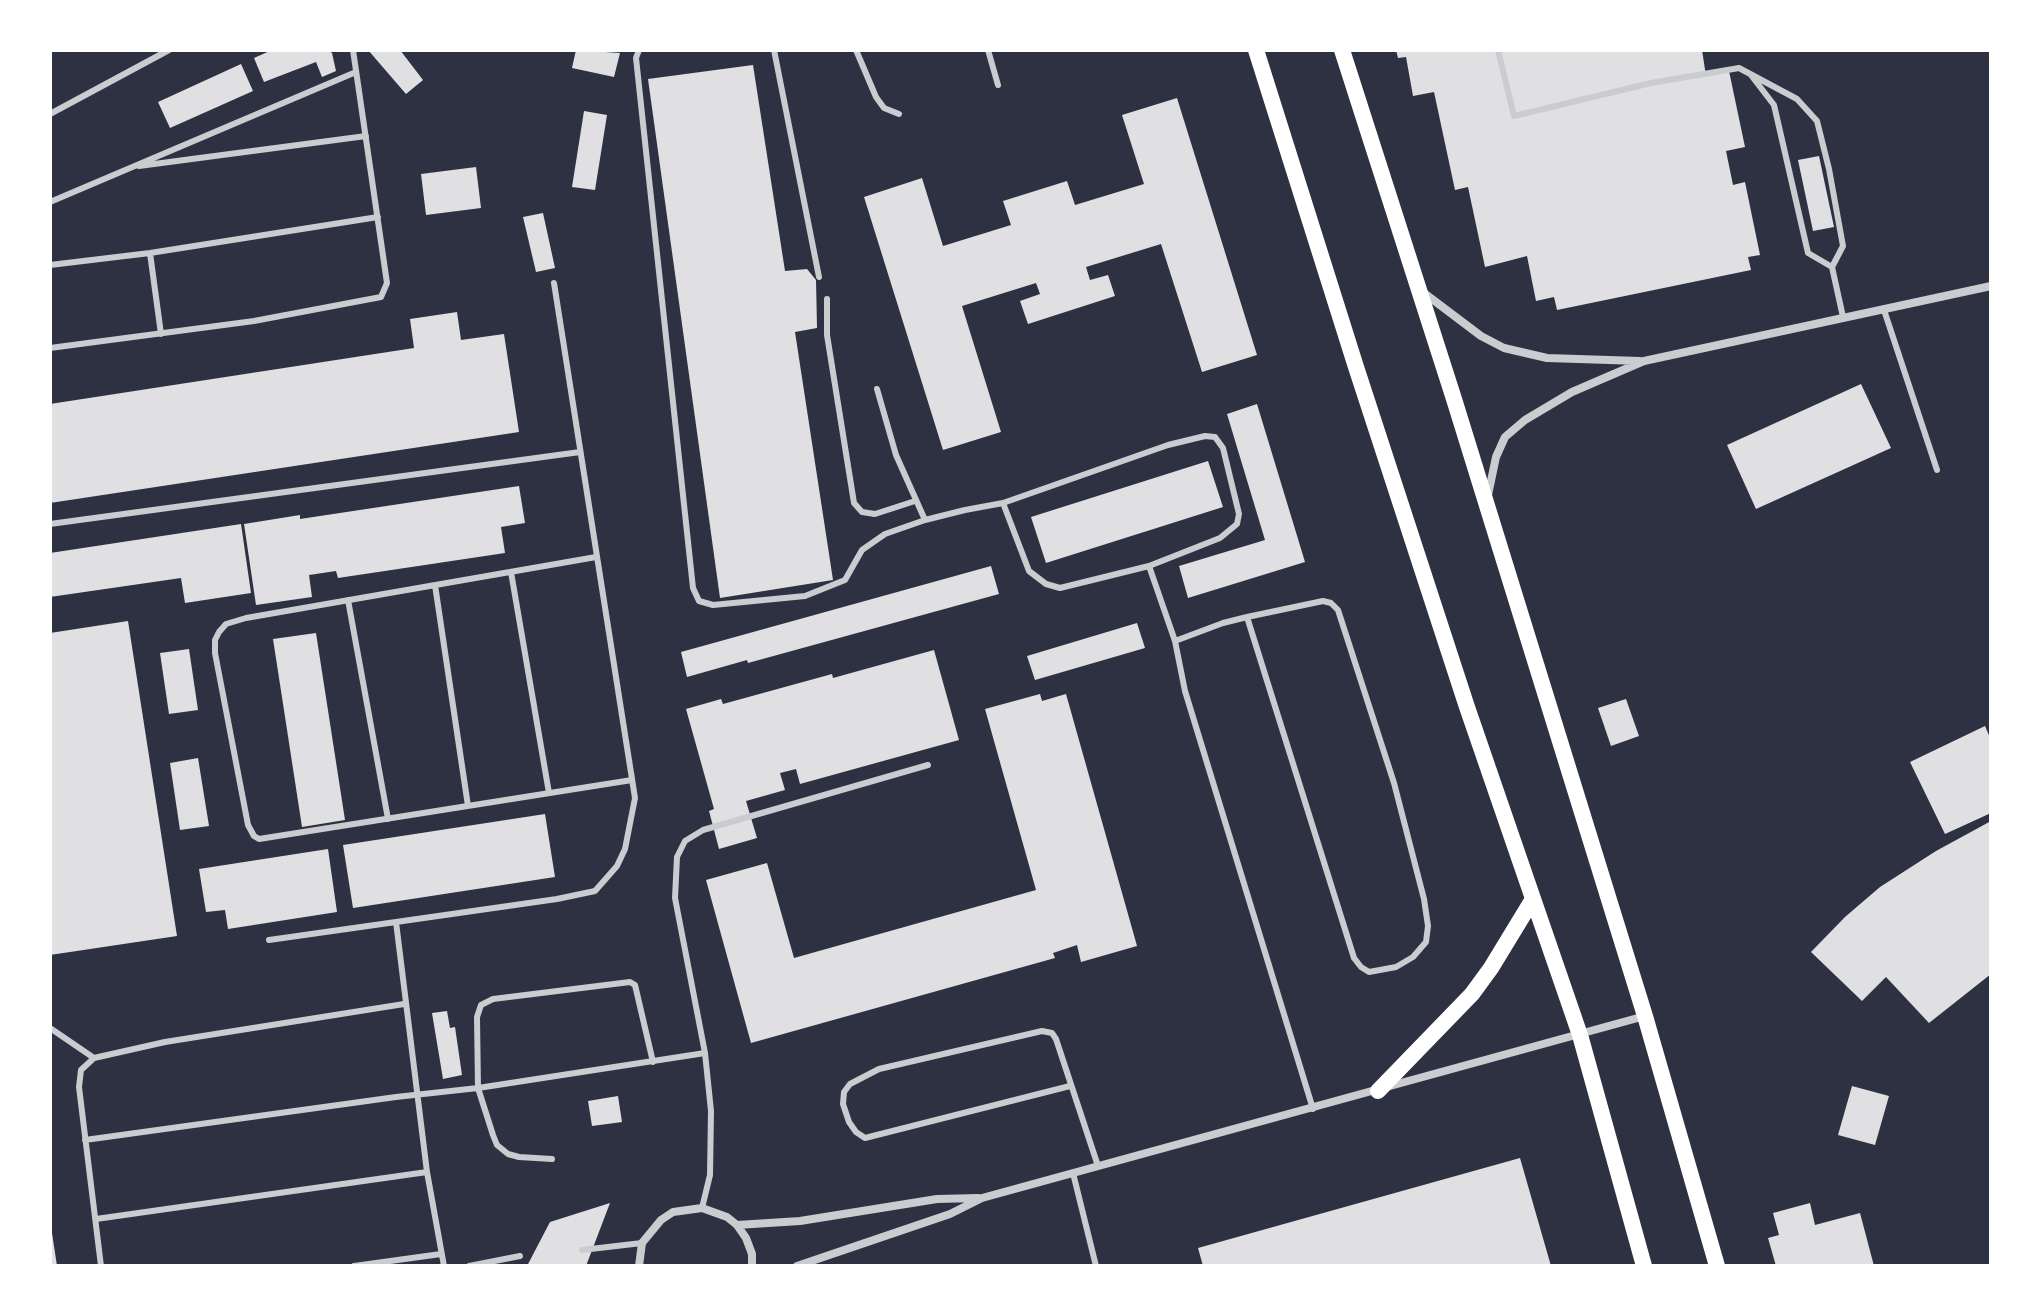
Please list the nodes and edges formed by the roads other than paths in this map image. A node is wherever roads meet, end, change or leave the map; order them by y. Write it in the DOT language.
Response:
graph roads {
  1 [pos="169,50"];
  2 [pos="353,50"];
  3 [pos="639,50"];
  4 [pos="774,50"];
  5 [pos="856,50"];
  6 [pos="988,50"];
  7 [pos="1256,50"];
  8 [pos="1342,50"];
  9 [pos="1500,50"];
  10 [pos="356,72"];
  11 [pos="1749,72"];
  12 [pos="998,85"];
  13 [pos="50,114"];
  14 [pos="899,114"];
  15 [pos="366,136"];
  16 [pos="130,168"];
  17 [pos="50,202"];
  18 [pos="378,217"];
  19 [pos="150,253"];
  20 [pos="50,265"];
  21 [pos="1832,267"];
  22 [pos="819,277"];
  23 [pos="554,283"];
  24 [pos="1991,286"];
  25 [pos="1417,288"];
  26 [pos="827,299"];
  27 [pos="1884,310"];
  28 [pos="1843,317"];
  29 [pos="161,334"];
  30 [pos="50,348"];
  31 [pos="1644,361"];
  32 [pos="877,389"];
  33 [pos="580,452"];
  34 [pos="1937,470"];
  35 [pos="915,501"];
  36 [pos="1003,503"];
  37 [pos="1486,508"];
  38 [pos="925,520"];
  39 [pos="50,524"];
  40 [pos="596,557"];
  41 [pos="1149,566"];
  42 [pos="511,572"];
  43 [pos="435,585"];
  44 [pos="348,600"];
  45 [pos="1247,617"];
  46 [pos="1175,641"];
  47 [pos="928,765"];
  48 [pos="632,780"];
  49 [pos="549,793"];
  50 [pos="468,806"];
  51 [pos="388,819"];
  52 [pos="1533,899"];
  53 [pos="396,922"];
  54 [pos="269,940"];
  55 [pos="404,1004"];
  56 [pos="1645,1016"];
  57 [pos="50,1028"];
  58 [pos="1580,1035"];
  59 [pos="705,1053"];
  60 [pos="94,1058"];
  61 [pos="653,1062"];
  62 [pos="1070,1086"];
  63 [pos="478,1088"];
  64 [pos="1378,1091"];
  65 [pos="417,1095"];
  66 [pos="1313,1109"];
  67 [pos="85,1140"];
  68 [pos="552,1159"];
  69 [pos="1098,1166"];
  70 [pos="427,1172"];
  71 [pos="1073,1173"];
  72 [pos="982,1198"];
  73 [pos="702,1208"];
  74 [pos="96,1219"];
  75 [pos="737,1225"];
  76 [pos="642,1243"];
  77 [pos="582,1250"];
  78 [pos="441,1254"];
  79 [pos="520,1256"];
  80 [pos="101,1266"];
  81 [pos="354,1266"];
  82 [pos="444,1266"];
  83 [pos="469,1266"];
  84 [pos="639,1266"];
  85 [pos="752,1266"];
  86 [pos="797,1266"];
  87 [pos="1096,1266"];
  88 [pos="1644,1266"];
  89 [pos="1717,1266"];
  1 -- 13 [label="lane"];
  2 -- 10 [label="lane"];
  3 -- 38 [label="lane"];
  4 -- 22 [label="lane"];
  5 -- 14 [label="lane"];
  6 -- 12 [label="lane"];
  7 -- 52 [label="main road"];
  8 -- 25 [label="main road"];
  9 -- 11 [label="lane"];
  10 -- 15 [label="lane"];
  10 -- 16 [label="lane"];
  11 -- 21 [label="lane"];
  11 -- 21 [label="lane"];
  15 -- 16 [label="lane"];
  15 -- 18 [label="lane"];
  16 -- 17 [label="lane"];
  18 -- 19 [label="lane"];
  18 -- 29 [label="lane"];
  19 -- 20 [label="lane"];
  19 -- 29 [label="lane"];
  21 -- 28 [label="lane"];
  23 -- 33 [label="lane"];
  24 -- 27 [label="street"];
  25 -- 31 [label="street"];
  25 -- 37 [label="main road"];
  26 -- 35 [label="lane"];
  27 -- 28 [label="street"];
  27 -- 34 [label="lane"];
  28 -- 31 [label="street"];
  29 -- 30 [label="lane"];
  31 -- 37 [label="street"];
  32 -- 35 [label="lane"];
  33 -- 39 [label="lane"];
  33 -- 40 [label="lane"];
  35 -- 38 [label="lane"];
  36 -- 38 [label="lane"];
  36 -- 41 [label="lane"];
  36 -- 41 [label="lane"];
  37 -- 56 [label="main road"];
  40 -- 42 [label="lane"];
  40 -- 48 [label="lane"];
  41 -- 46 [label="lane"];
  42 -- 43 [label="lane"];
  42 -- 49 [label="lane"];
  43 -- 44 [label="lane"];
  43 -- 50 [label="lane"];
  44 -- 51 [label="lane"];
  44 -- 51 [label="lane"];
  45 -- 45 [label="lane"];
  45 -- 46 [label="lane"];
  46 -- 66 [label="lane"];
  47 -- 59 [label="lane"];
  48 -- 49 [label="lane"];
  48 -- 53 [label="lane"];
  49 -- 50 [label="lane"];
  50 -- 51 [label="lane"];
  52 -- 58 [label="main road"];
  52 -- 64 [label="main road"];
  53 -- 54 [label="lane"];
  53 -- 55 [label="lane"];
  55 -- 60 [label="lane"];
  55 -- 65 [label="lane"];
  56 -- 58 [label="street"];
  56 -- 89 [label="main road"];
  57 -- 60 [label="lane"];
  58 -- 64 [label="street"];
  58 -- 88 [label="main road"];
  59 -- 61 [label="lane"];
  59 -- 73 [label="lane"];
  60 -- 67 [label="lane"];
  61 -- 63 [label="lane"];
  61 -- 63 [label="lane"];
  62 -- 62 [label="lane"];
  62 -- 69 [label="lane"];
  63 -- 65 [label="lane"];
  63 -- 68 [label="lane"];
  64 -- 66 [label="street"];
  65 -- 67 [label="lane"];
  65 -- 70 [label="lane"];
  66 -- 69 [label="street"];
  67 -- 74 [label="lane"];
  69 -- 71 [label="street"];
  70 -- 74 [label="lane"];
  70 -- 78 [label="lane"];
  71 -- 72 [label="street"];
  71 -- 87 [label="lane"];
  72 -- 75 [label="street"];
  72 -- 86 [label="street"];
  73 -- 75 [label="street"];
  73 -- 76 [label="street"];
  74 -- 80 [label="lane"];
  75 -- 85 [label="street"];
  76 -- 77 [label="lane"];
  76 -- 84 [label="street"];
  78 -- 81 [label="lane"];
  78 -- 82 [label="lane"];
  79 -- 83 [label="lane"];
}
